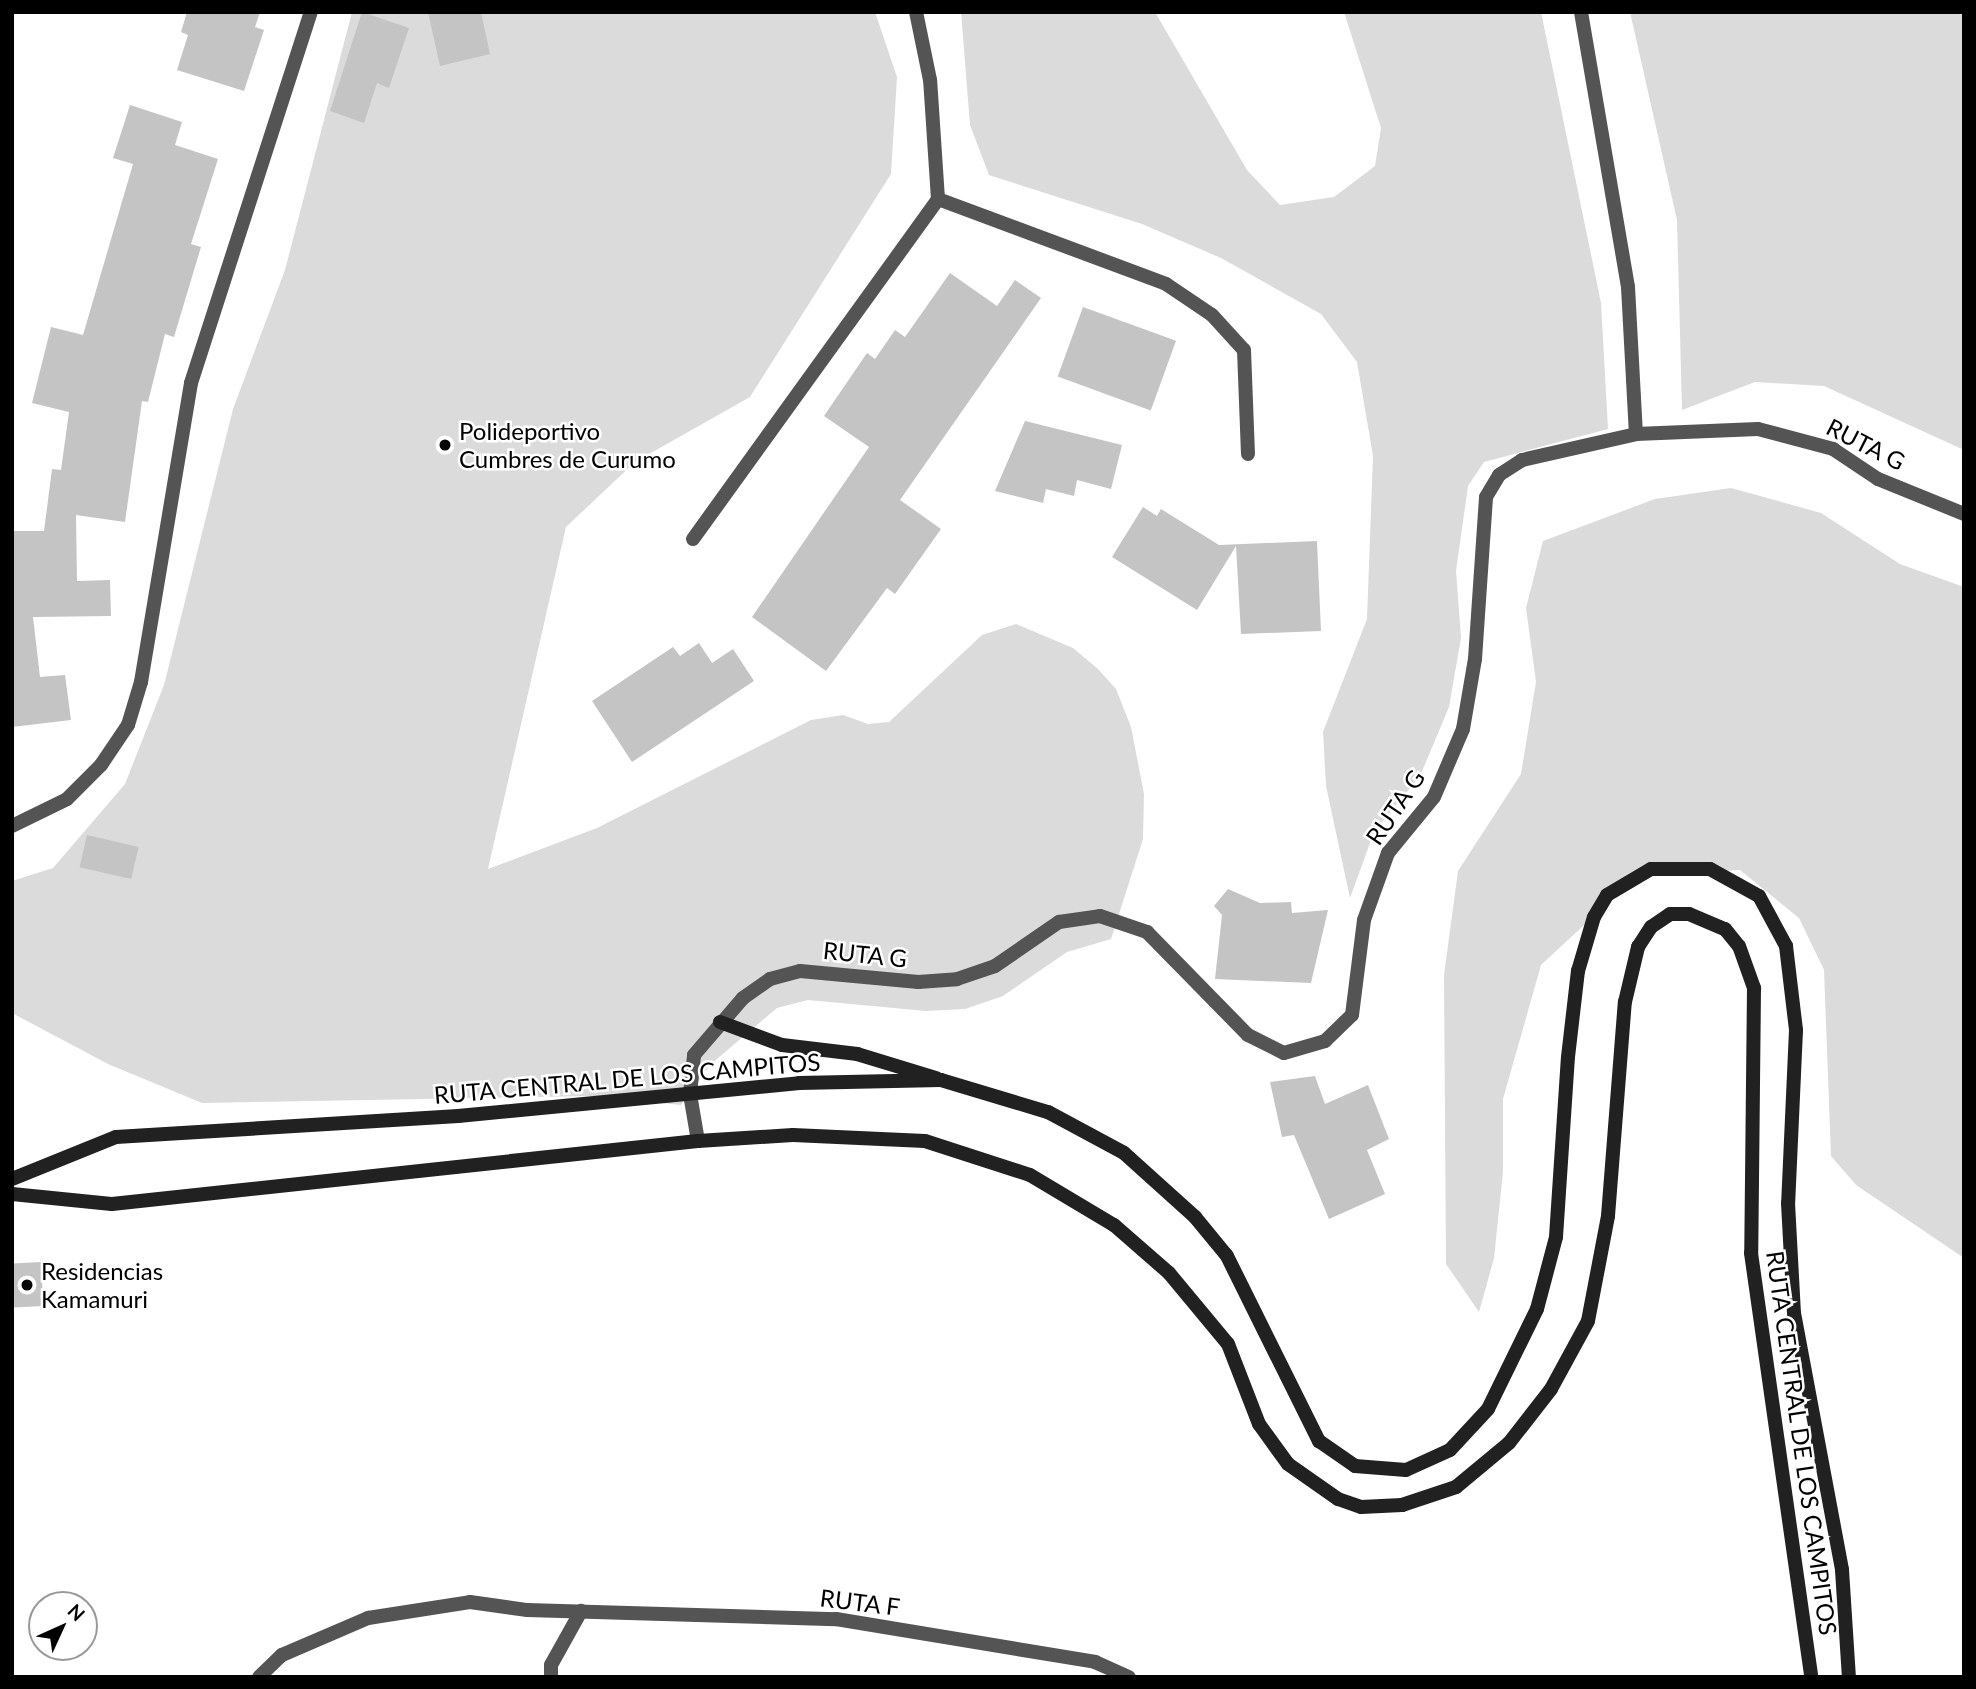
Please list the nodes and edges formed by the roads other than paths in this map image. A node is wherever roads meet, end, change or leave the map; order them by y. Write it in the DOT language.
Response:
graph roads {
  1 [pos="311,12"];
  2 [pos="916,12"];
  3 [pos="1581,12"];
  4 [pos="938,199"];
  5 [pos="1636,434"];
  6 [pos="1248,454"];
  7 [pos="1964,514"];
  8 [pos="693,539"];
  9 [pos="12,826"];
  10 [pos="720,1022"];
  11 [pos="941,1080"];
  12 [pos="690,1094"];
  13 [pos="698,1141"];
  14 [pos="12,1179"];
  15 [pos="12,1194"];
  16 [pos="581,1611"];
  17 [pos="259,1677"];
  18 [pos="551,1677"];
  19 [pos="1129,1677"];
  20 [pos="1811,1677"];
  21 [pos="1849,1677"];
  1 -- 9 [label="street"];
  2 -- 4 [label="street"];
  3 -- 5 [label="street"];
  4 -- 6 [label="street"];
  4 -- 8 [label="street"];
  5 -- 7 [label="street, RUTA G"];
  5 -- 10 [label="street, RUTA G"];
  10 -- 11 [label="main road"];
  10 -- 12 [label="street, RUTA G"];
  11 -- 12 [label="main road, RUTA CENTRAL DE LOS CAMPITOS"];
  11 -- 21 [label="main road, RUTA CENTRAL DE LOS CAMPITOS"];
  12 -- 13 [label="street, RUTA G"];
  12 -- 14 [label="main road, RUTA CENTRAL DE LOS CAMPITOS"];
  13 -- 15 [label="main road, RUTA CENTRAL DE LOS CAMPITOS"];
  13 -- 20 [label="main road, RUTA CENTRAL DE LOS CAMPITOS"];
  16 -- 17 [label="street, RUTA F"];
  16 -- 18 [label="street"];
  16 -- 19 [label="street, RUTA F"];
}
